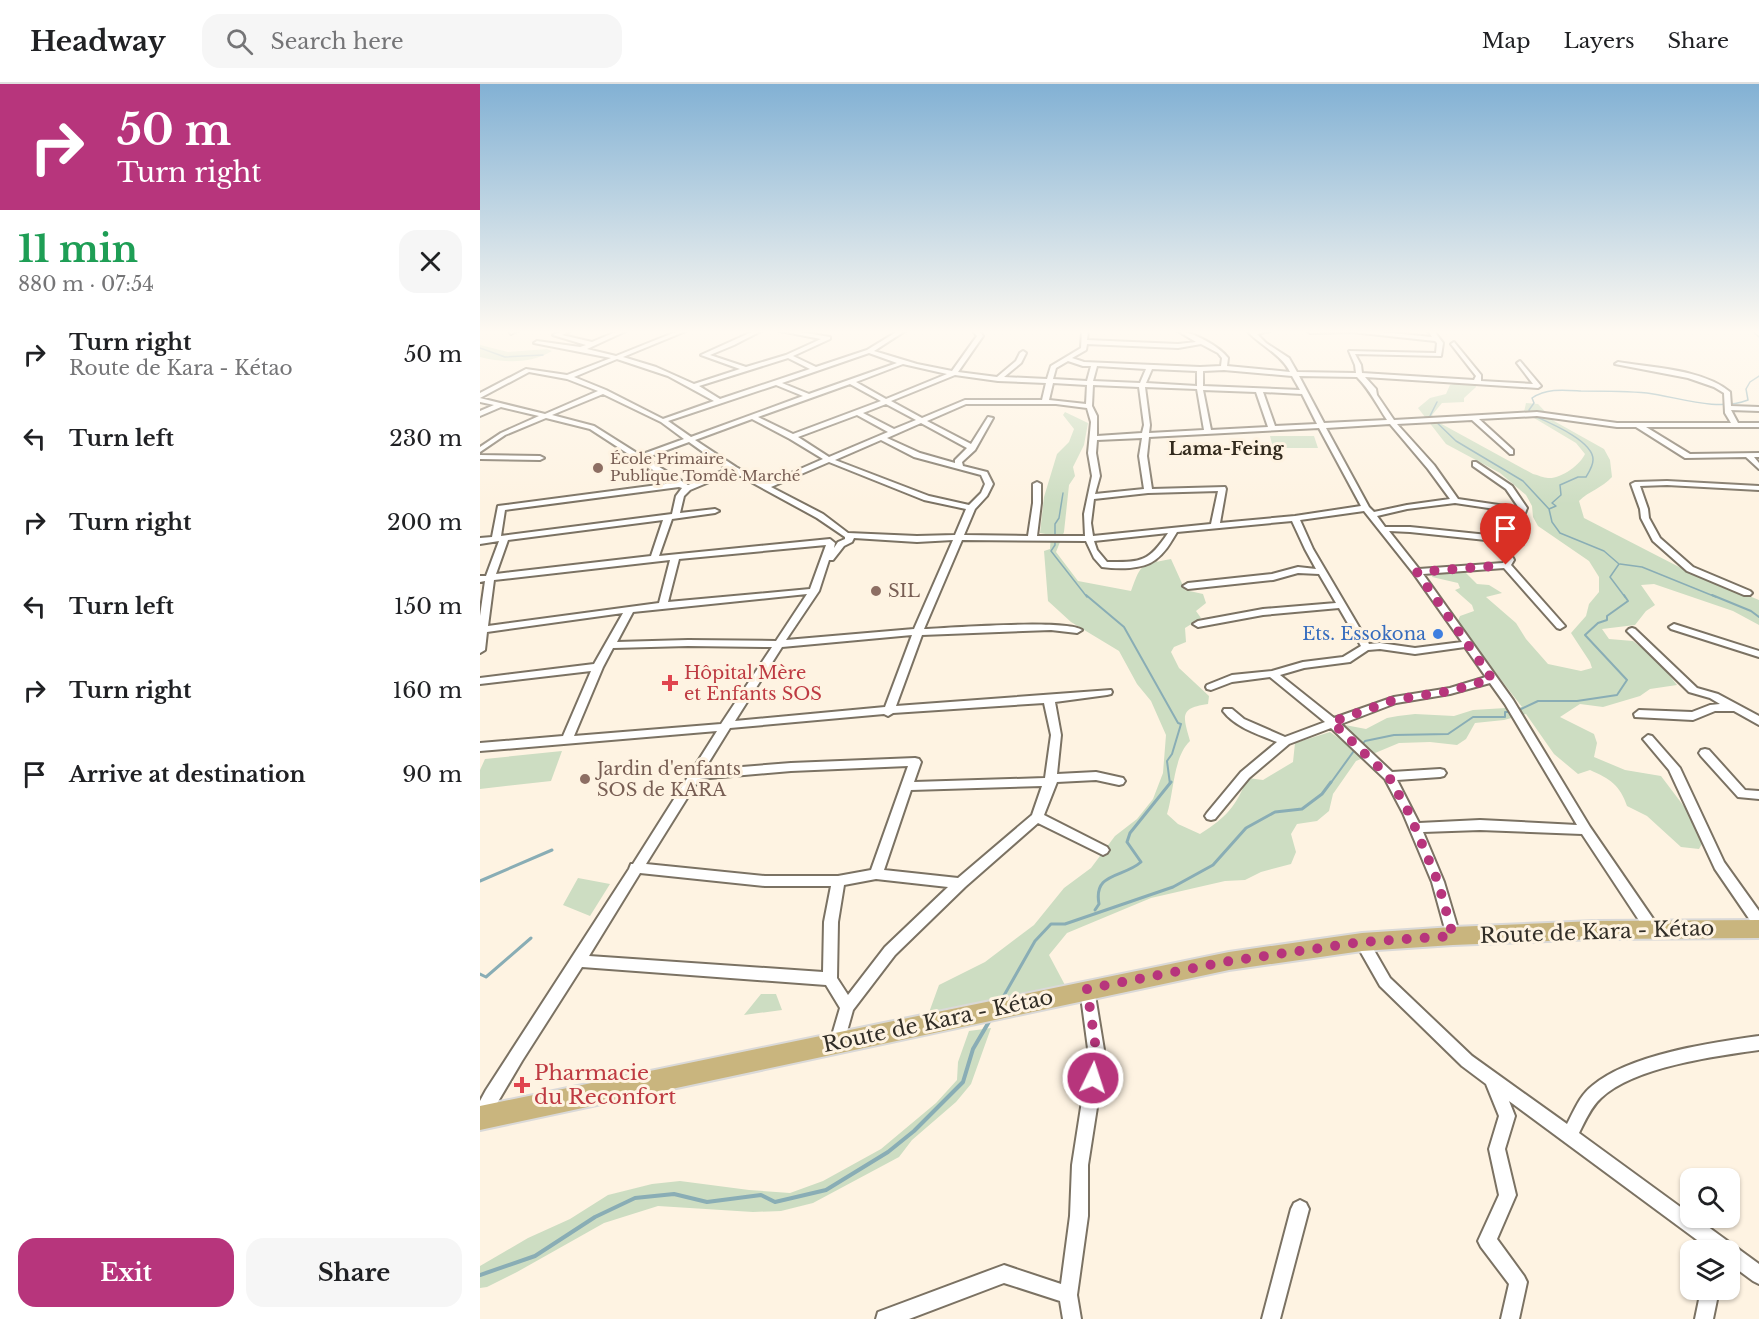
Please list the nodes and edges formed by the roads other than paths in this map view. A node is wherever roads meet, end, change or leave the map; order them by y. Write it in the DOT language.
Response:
graph roads {
  1 [pos="496,389"];
  2 [pos="598,389"];
  3 [pos="701,389"];
  4 [pos="761,389"];
  5 [pos="791,389"];
  6 [pos="828,389"];
  7 [pos="862,389"];
  8 [pos="918,389"];
  9 [pos="1047,389"];
  10 [pos="1090,389"];
  11 [pos="1142,389"];
  12 [pos="1195,389"];
  13 [pos="1200,389"];
  14 [pos="1303,389"];
  15 [pos="1373,389"];
  16 [pos="1722,389"];
  17 [pos="604,391"];
  18 [pos="1258,391"];
  19 [pos="1304,392"];
  20 [pos="808,396"];
  21 [pos="480,398"];
  22 [pos="720,402"];
  23 [pos="886,402"];
  24 [pos="1045,403"];
  25 [pos="498,406"];
  26 [pos="1089,406"];
  27 [pos="1729,408"];
  28 [pos="1759,409"];
  29 [pos="857,413"];
  30 [pos="480,414"];
  31 [pos="546,415"];
  32 [pos="753,417"];
  33 [pos="990,418"];
  34 [pos="1475,418"];
  35 [pos="918,420"];
  36 [pos="663,421"];
  37 [pos="1392,422"];
  38 [pos="1322,424"];
  39 [pos="1636,424"];
  40 [pos="1736,425"];
  41 [pos="1759,425"];
  42 [pos="1272,428"];
  43 [pos="892,431"];
  44 [pos="1208,431"];
  45 [pos="503,434"];
  46 [pos="1145,434"];
  47 [pos="880,436"];
  48 [pos="793,437"];
  49 [pos="1095,438"];
  50 [pos="480,440"];
  51 [pos="690,440"];
  52 [pos="972,448"];
  53 [pos="480,450"];
  54 [pos="1510,452"];
  55 [pos="1748,455"];
  56 [pos="1759,455"];
  57 [pos="480,457"];
  58 [pos="540,458"];
  59 [pos="638,458"];
  60 [pos="827,459"];
  61 [pos="1476,464"];
  62 [pos="959,466"];
  63 [pos="1759,467"];
  64 [pos="733,469"];
  65 [pos="1037,484"];
  66 [pos="684,486"];
  67 [pos="764,487"];
  68 [pos="1759,488"];
  69 [pos="1148,491"];
  70 [pos="1091,497"];
  71 [pos="1455,501"];
  72 [pos="971,508"];
  73 [pos="715,511"];
  74 [pos="1369,512"];
  75 [pos="672,517"];
  76 [pos="1295,518"];
  77 [pos="826,520"];
  78 [pos="1215,527"];
  79 [pos="1384,529"];
  80 [pos="1173,531"];
  81 [pos="959,537"];
  82 [pos="500,538"];
  83 [pos="1032,538"];
  84 [pos="1088,538"];
  85 [pos="845,539"];
  86 [pos="831,540"];
  87 [pos="480,542"];
  88 [pos="675,557"];
  89 [pos="654,559"];
  90 [pos="826,563"];
  91 [pos="1506,565"];
  92 [pos="1323,572"];
  93 [pos="1417,572"];
  94 [pos="485,578"];
  95 [pos="1188,586"];
  96 [pos="814,591"];
  97 [pos="1747,593"];
  98 [pos="663,605"];
  99 [pos="1341,605"];
  100 [pos="629,610"];
  101 [pos="1198,624"];
  102 [pos="1560,626"];
  103 [pos="1674,627"];
  104 [pos="485,629"];
  105 [pos="1077,630"];
  106 [pos="1632,630"];
  107 [pos="918,632"];
  108 [pos="778,644"];
  109 [pos="1469,644"];
  110 [pos="610,645"];
  111 [pos="1366,647"];
  112 [pos="480,650"];
  113 [pos="1759,654"];
  114 [pos="598,668"];
  115 [pos="1272,674"];
  116 [pos="1492,679"];
  117 [pos="480,681"];
  118 [pos="1211,687"];
  119 [pos="1107,692"];
  120 [pos="1049,699"];
  121 [pos="1737,708"];
  122 [pos="1228,711"];
  123 [pos="888,712"];
  124 [pos="1639,714"];
  125 [pos="1759,720"];
  126 [pos="1332,722"];
  127 [pos="725,726"];
  128 [pos="567,739"];
  129 [pos="1648,739"];
  130 [pos="1285,741"];
  131 [pos="480,747"];
  132 [pos="1705,753"];
  133 [pos="1440,773"];
  134 [pos="694,775"];
  135 [pos="1389,777"];
  136 [pos="1051,780"];
  137 [pos="1119,781"];
  138 [pos="908,786"];
  139 [pos="1759,795"];
  140 [pos="1210,816"];
  141 [pos="1037,817"];
  142 [pos="1416,828"];
  143 [pos="1586,830"];
  144 [pos="1103,850"];
  145 [pos="635,868"];
  146 [pos="876,874"];
  147 [pos="838,881"];
  148 [pos="960,884"];
  149 [pos="1759,922"];
  150 [pos="1759,928"];
  151 [pos="1653,930"];
  152 [pos="1453,936"];
  153 [pos="1362,942"];
  154 [pos="578,961"];
  155 [pos="830,979"];
  156 [pos="1087,989"];
  157 [pos="847,1007"];
  158 [pos="837,1042"];
  159 [pos="1759,1043"];
  160 [pos="1492,1079"];
  161 [pos="483,1111"];
  162 [pos="1569,1136"];
  163 [pos="1300,1209"];
  164 [pos="1709,1240"];
  165 [pos="1740,1262"];
  166 [pos="1759,1275"];
  167 [pos="1068,1295"];
  168 [pos="1708,1300"];
  169 [pos="892,1318"];
  170 [pos="1072,1319"];
  171 [pos="1272,1319"];
  172 [pos="1510,1319"];
  173 [pos="1704,1319"];
  1 -- 21 [label="street"];
  2 -- 17 [label="street"];
  3 -- 22 [label="street"];
  4 -- 22 [label="street"];
  5 -- 20 [label="street"];
  6 -- 20 [label="street"];
  7 -- 23 [label="street"];
  8 -- 23 [label="street"];
  9 -- 24 [label="street"];
  10 -- 26 [label="street"];
  11 -- 46 [label="street"];
  12 -- 13 [label="street"];
  13 -- 18 [label="street"];
  13 -- 44 [label="street"];
  14 -- 19 [label="street"];
  15 -- 37 [label="street"];
  16 -- 27 [label="street"];
  17 -- 31 [label="street"];
  17 -- 36 [label="street"];
  18 -- 19 [label="street"];
  18 -- 42 [label="street"];
  19 -- 38 [label="street"];
  20 -- 32 [label="street"];
  21 -- 25 [label="street"];
  22 -- 36 [label="street"];
  23 -- 29 [label="street"];
  23 -- 35 [label="street"];
  24 -- 26 [label="street"];
  24 -- 35 [label="street"];
  25 -- 30 [label="street"];
  25 -- 31 [label="street"];
  26 -- 49 [label="street"];
  27 -- 28 [label="street"];
  27 -- 40 [label="street"];
  29 -- 43 [label="street"];
  29 -- 48 [label="street"];
  31 -- 45 [label="street"];
  31 -- 59 [label="street"];
  32 -- 48 [label="street"];
  32 -- 51 [label="street"];
  33 -- 52 [label="street"];
  34 -- 37 [label="street"];
  34 -- 39 [label="street"];
  34 -- 54 [label="street"];
  35 -- 43 [label="street"];
  35 -- 52 [label="street"];
  36 -- 51 [label="street"];
  37 -- 38 [label="street"];
  37 -- 71 [label="street"];
  38 -- 42 [label="street"];
  38 -- 74 [label="street"];
  39 -- 40 [label="street"];
  39 -- 55 [label="street"];
  40 -- 41 [label="street"];
  42 -- 44 [label="street"];
  43 -- 47 [label="street"];
  44 -- 46 [label="street"];
  45 -- 50 [label="street"];
  45 -- 53 [label="street"];
  46 -- 49 [label="street"];
  46 -- 69 [label="street"];
  47 -- 60 [label="street"];
  47 -- 62 [label="street"];
  48 -- 60 [label="street"];
  49 -- 70 [label="street"];
  51 -- 59 [label="street"];
  51 -- 64 [label="street"];
  52 -- 62 [label="street"];
  55 -- 56 [label="street"];
  55 -- 63 [label="street"];
  57 -- 58 [label="street"];
  59 -- 66 [label="street"];
  60 -- 67 [label="street"];
  60 -- 72 [label="street"];
  61 -- 71 [label="street"];
  62 -- 72 [label="street"];
  64 -- 66 [label="street"];
  64 -- 67 [label="street"];
  65 -- 83 [label="street"];
  66 -- 75 [label="street"];
  66 -- 82 [label="street"];
  67 -- 77 [label="street"];
  68 -- 97 [label="street"];
  69 -- 70 [label="street"];
  69 -- 78 [label="street"];
  70 -- 84 [label="street"];
  71 -- 74 [label="street"];
  72 -- 81 [label="street"];
  73 -- 75 [label="street"];
  74 -- 76 [label="street"];
  74 -- 79 [label="street"];
  75 -- 82 [label="street"];
  75 -- 89 [label="street"];
  76 -- 78 [label="street"];
  76 -- 92 [label="street"];
  77 -- 85 [label="street"];
  77 -- 86 [label="street"];
  78 -- 80 [label="street"];
  79 -- 91 [label="street"];
  79 -- 93 [label="street"];
  80 -- 84 [label="street"];
  80 -- 84 [label="street"];
  81 -- 83 [label="street"];
  81 -- 85 [label="street"];
  81 -- 107 [label="street"];
  82 -- 87 [label="street"];
  82 -- 94 [label="street"];
  83 -- 84 [label="street"];
  85 -- 86 [label="street"];
  85 -- 90 [label="street"];
  86 -- 88 [label="street"];
  86 -- 90 [label="street"];
  88 -- 89 [label="street"];
  88 -- 98 [label="street"];
  89 -- 94 [label="street"];
  90 -- 96 [label="street"];
  91 -- 93 [label="street"];
  91 -- 102 [label="street"];
  92 -- 95 [label="street"];
  92 -- 99 [label="street"];
  93 -- 109 [label="street"];
  94 -- 104 [label="street"];
  96 -- 98 [label="street"];
  96 -- 108 [label="street"];
  98 -- 100 [label="street"];
  99 -- 101 [label="street"];
  99 -- 111 [label="street"];
  100 -- 104 [label="street"];
  100 -- 110 [label="street"];
  103 -- 113 [label="street"];
  104 -- 112 [label="street"];
  105 -- 107 [label="street"];
  106 -- 121 [label="street"];
  107 -- 108 [label="street"];
  107 -- 123 [label="street"];
  108 -- 110 [label="street"];
  108 -- 127 [label="street"];
  109 -- 111 [label="street"];
  109 -- 116 [label="street"];
  110 -- 114 [label="street"];
  111 -- 115 [label="street"];
  114 -- 117 [label="street"];
  114 -- 128 [label="street"];
  115 -- 118 [label="street"];
  115 -- 126 [label="street"];
  116 -- 126 [label="street"];
  116 -- 143 [label="street"];
  119 -- 120 [label="street"];
  120 -- 123 [label="street"];
  120 -- 136 [label="street"];
  121 -- 124 [label="street"];
  121 -- 125 [label="street"];
  122 -- 130 [label="street"];
  123 -- 127 [label="street"];
  126 -- 130 [label="street"];
  126 -- 135 [label="street"];
  127 -- 128 [label="street"];
  127 -- 134 [label="street"];
  128 -- 131 [label="street"];
  129 -- 149 [label="street"];
  130 -- 140 [label="street"];
  132 -- 139 [label="street"];
  133 -- 135 [label="street"];
  134 -- 138 [label="street"];
  134 -- 145 [label="street"];
  135 -- 142 [label="street"];
  136 -- 137 [label="street"];
  136 -- 138 [label="street"];
  136 -- 141 [label="street"];
  138 -- 146 [label="street"];
  141 -- 144 [label="street"];
  141 -- 148 [label="street"];
  142 -- 143 [label="street"];
  142 -- 152 [label="street"];
  143 -- 151 [label="street"];
  145 -- 147 [label="street"];
  145 -- 154 [label="street"];
  146 -- 147 [label="street"];
  146 -- 148 [label="street"];
  147 -- 155 [label="street"];
  148 -- 157 [label="street"];
  150 -- 151 [label="main road, Route de Kara - Kétao"];
  151 -- 152 [label="main road, Route de Kara - Kétao"];
  152 -- 153 [label="main road, Route de Kara - Kétao"];
  153 -- 156 [label="main road, Route de Kara - Kétao"];
  153 -- 160 [label="street"];
  154 -- 155 [label="street"];
  154 -- 161 [label="street"];
  155 -- 157 [label="street"];
  156 -- 158 [label="main road, Route de Kara - Kétao"];
  156 -- 167 [label="street"];
  157 -- 158 [label="street"];
  158 -- 161 [label="main road, Route de Kara - Kétao"];
  159 -- 162 [label="street"];
  160 -- 162 [label="street"];
  160 -- 172 [label="street"];
  162 -- 164 [label="street"];
  163 -- 171 [label="street"];
  165 -- 166 [label="street"];
  167 -- 169 [label="street"];
  167 -- 170 [label="street"];
  168 -- 173 [label="street"];
}
